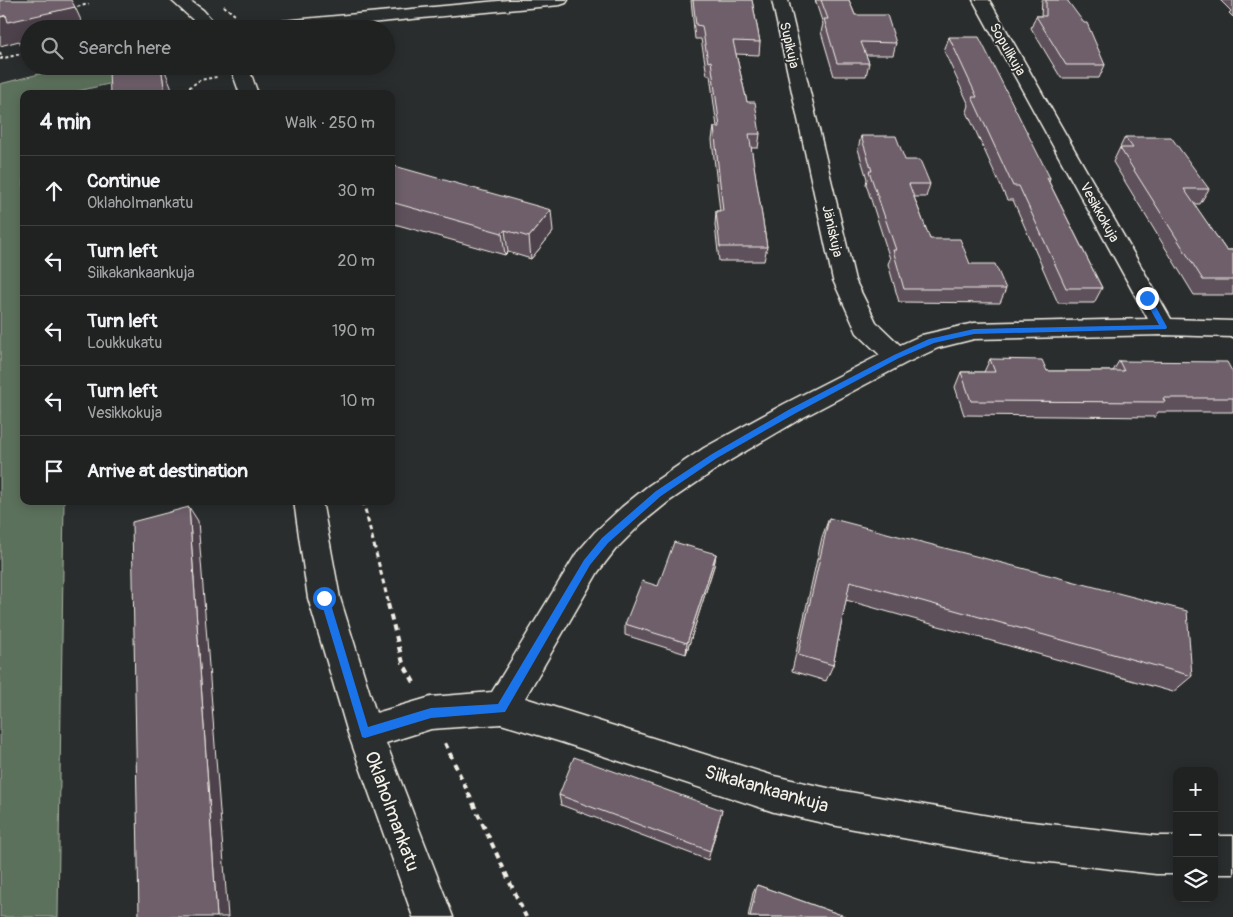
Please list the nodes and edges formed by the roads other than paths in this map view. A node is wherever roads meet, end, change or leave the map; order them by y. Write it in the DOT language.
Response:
graph roads {
  1 [pos="179,0"];
  2 [pos="560,0"];
  3 [pos="780,0"];
  4 [pos="981,0"];
  5 [pos="540,1"];
  6 [pos="204,20"];
  7 [pos="343,20"];
  8 [pos="242,75"];
  9 [pos="248,90"];
  10 [pos="801,90"];
  11 [pos="1036,97"];
  12 [pos="1164,327"];
  13 [pos="1233,329"];
  14 [pos="897,356"];
  15 [pos="309,505"];
  16 [pos="501,708"];
  17 [pos="365,733"];
  18 [pos="1173,855"];
  19 [pos="1218,855"];
  20 [pos="1233,855"];
  21 [pos="433,917"];
  1 -- 6 [label="street"];
  2 -- 5 [label="street"];
  3 -- 10 [label="street, Supikuja"];
  4 -- 11 [label="street, Sopulikuja"];
  5 -- 7 [label="street"];
  8 -- 9 [label="street"];
  10 -- 14 [label="street, Jäniskuja"];
  11 -- 12 [label="street, Vesikkokuja"];
  12 -- 13 [label="street"];
  12 -- 14 [label="street"];
  14 -- 16 [label="street"];
  15 -- 17 [label="street, Oklaholmankatu"];
  16 -- 17 [label="street, Siikakankaankuja"];
  16 -- 18 [label="street, Siikakankaankuja"];
  17 -- 21 [label="street, Oklaholmankatu"];
  19 -- 20 [label="street"];
}
